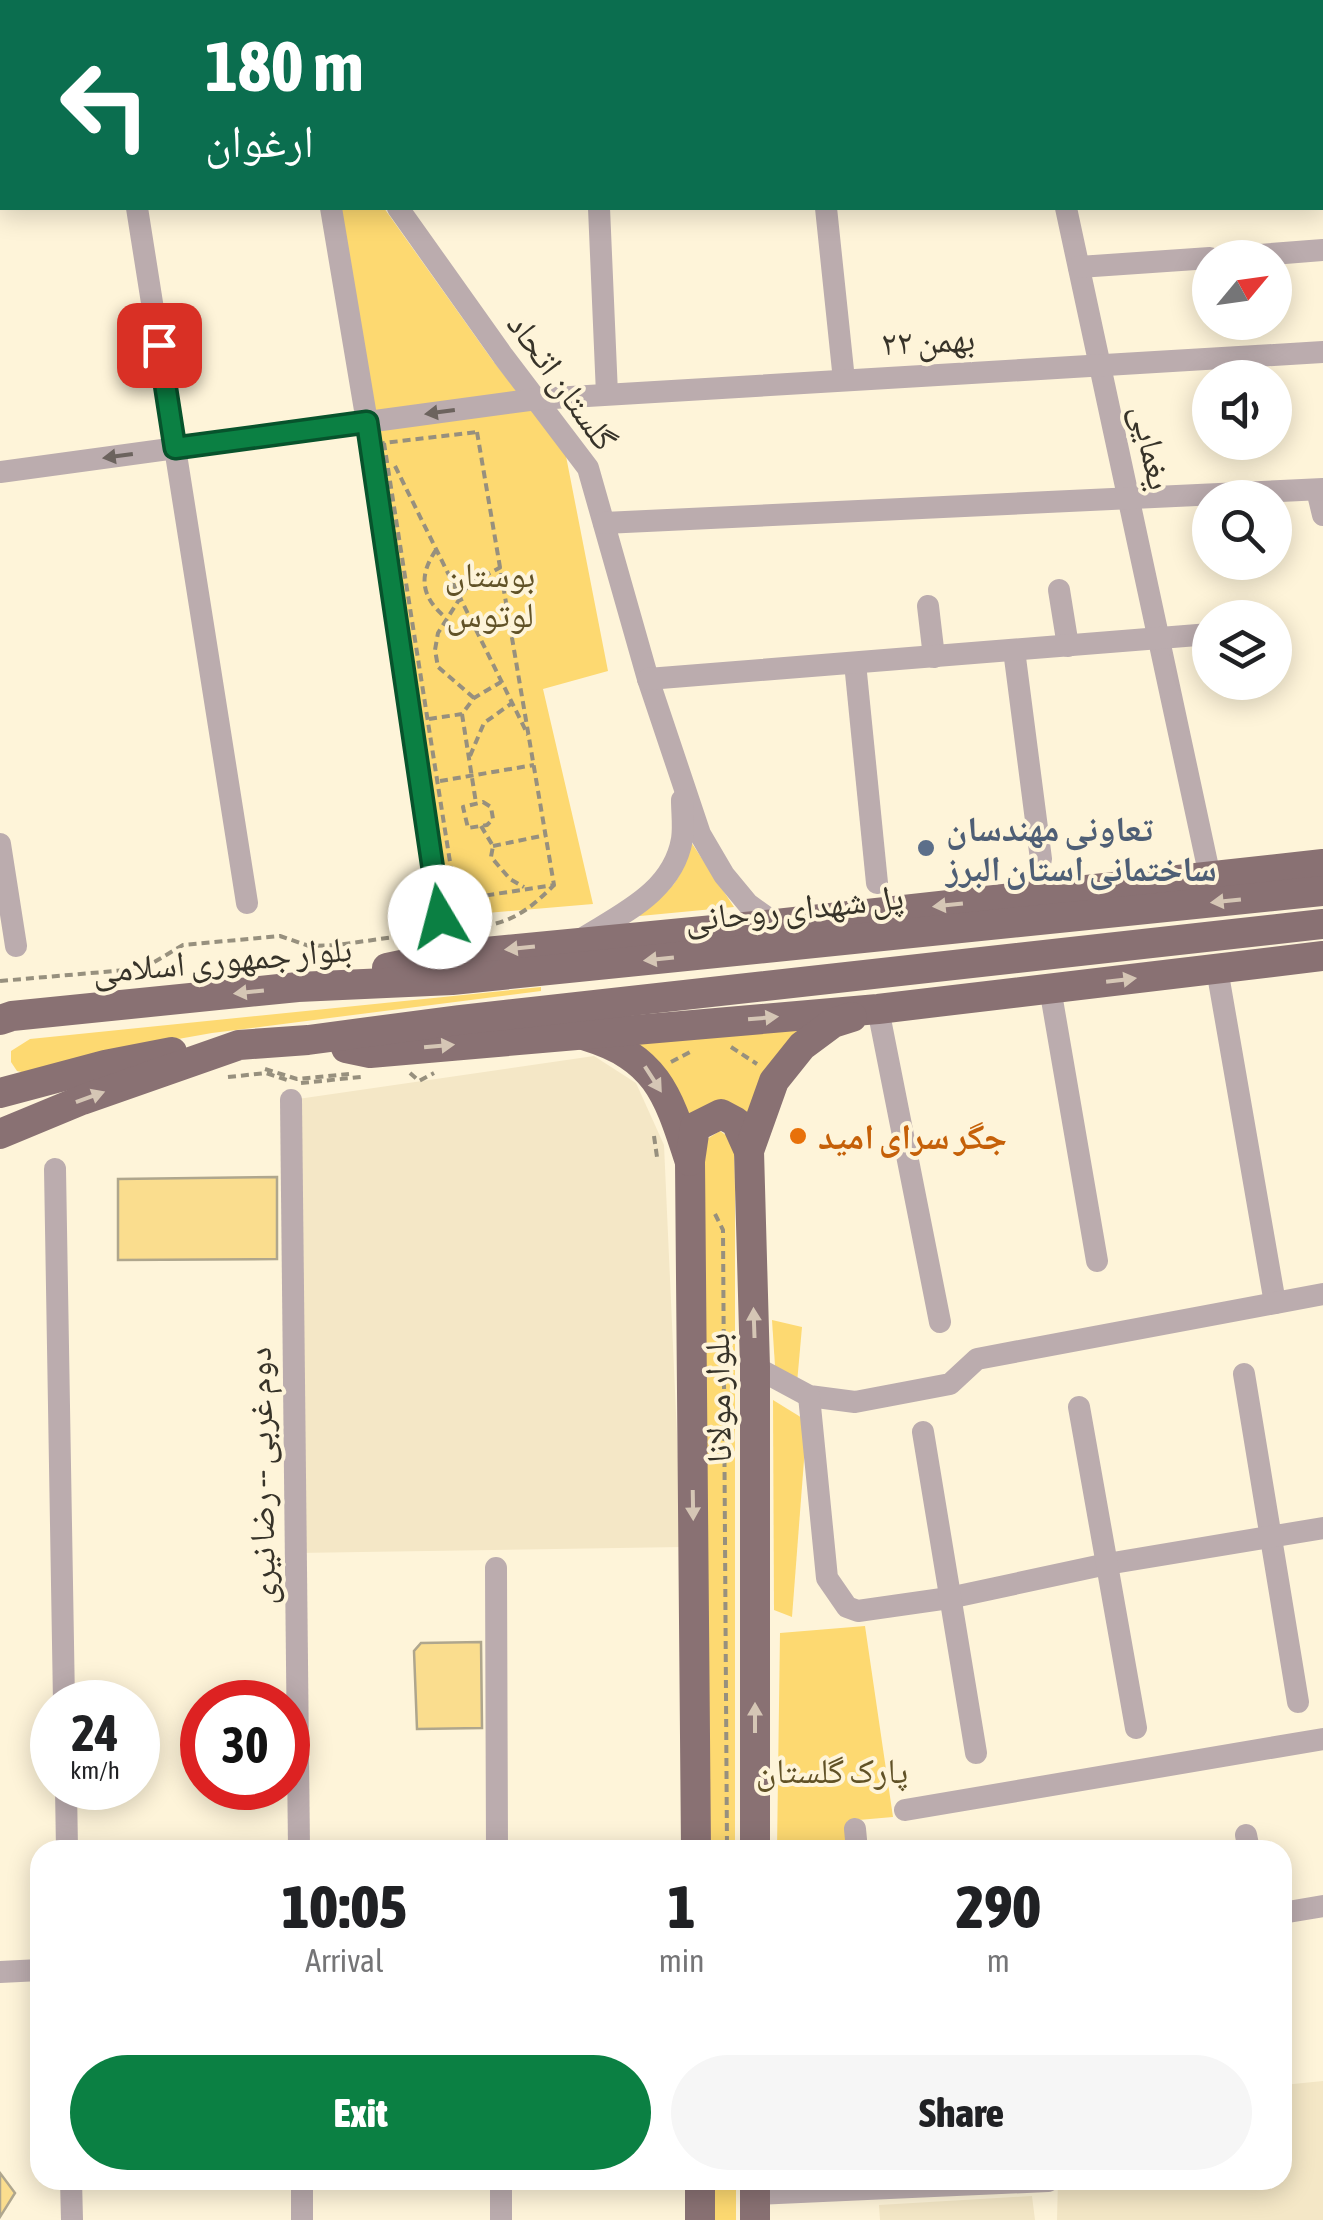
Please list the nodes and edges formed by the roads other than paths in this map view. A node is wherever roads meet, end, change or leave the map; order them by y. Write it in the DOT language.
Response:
graph roads {
  1 [pos="138,210"];
  2 [pos="331,210"];
  3 [pos="399,210"];
  4 [pos="598,210"];
  5 [pos="826,210"];
  6 [pos="1066,210"];
  7 [pos="1323,250"];
  8 [pos="1292,252"];
  9 [pos="1192,259"];
  10 [pos="1078,267"];
  11 [pos="1323,352"];
  12 [pos="1100,365"];
  13 [pos="844,380"];
  14 [pos="607,394"];
  15 [pos="537,399"];
  16 [pos="367,422"];
  17 [pos="175,448"];
  18 [pos="0,472"];
  19 [pos="1320,490"];
  20 [pos="1128,499"];
  21 [pos="1323,516"];
  22 [pos="604,523"];
  23 [pos="1060,590"];
  24 [pos="928,606"];
  25 [pos="1192,635"];
  26 [pos="1158,637"];
  27 [pos="1068,646"];
  28 [pos="1014,650"];
  29 [pos="934,657"];
  30 [pos="856,663"];
  31 [pos="648,680"];
  32 [pos="682,787"];
  33 [pos="0,844"];
  34 [pos="1041,859"];
  35 [pos="1323,864"];
  36 [pos="1210,876"];
  37 [pos="878,882"];
  38 [pos="1323,892"];
  39 [pos="247,902"];
  40 [pos="776,924"];
  41 [pos="1323,924"];
  42 [pos="431,925"];
  43 [pos="575,943"];
  44 [pos="16,946"];
  45 [pos="1323,956"];
  46 [pos="1217,969"];
  47 [pos="452,980"];
  48 [pos="298,987"];
  49 [pos="1050,988"];
  50 [pos="878,1008"];
  51 [pos="4,1017"];
  52 [pos="578,1033"];
  53 [pos="308,1040"];
  54 [pos="234,1059"];
  55 [pos="0,1093"];
  56 [pos="291,1100"];
  57 [pos="0,1134"];
  58 [pos="748,1151"];
  59 [pos="674,1158"];
  60 [pos="54,1169"];
  61 [pos="1097,1262"];
  62 [pos="1323,1294"];
  63 [pos="1276,1302"];
  64 [pos="940,1322"];
  65 [pos="755,1367"];
  66 [pos="1244,1374"];
  67 [pos="808,1396"];
  68 [pos="1080,1406"];
  69 [pos="923,1432"];
  70 [pos="1323,1528"];
  71 [pos="1270,1537"];
  72 [pos="1107,1564"];
  73 [pos="496,1568"];
  74 [pos="949,1598"];
  75 [pos="64,1680"];
  76 [pos="1298,1702"];
  77 [pos="1136,1728"];
  78 [pos="1323,1740"];
  79 [pos="976,1753"];
  80 [pos="66,1810"];
  81 [pos="905,1810"];
  82 [pos="67,1840"];
  83 [pos="299,1840"];
  84 [pos="497,1840"];
  85 [pos="696,1840"];
  86 [pos="755,1840"];
  87 [pos="1323,1906"];
  88 [pos="1292,1911"];
  89 [pos="30,1970"];
  90 [pos="0,1972"];
  91 [pos="72,2190"];
  92 [pos="302,2190"];
  93 [pos="500,2190"];
  94 [pos="700,2190"];
  95 [pos="885,2190"];
  96 [pos="755,2198"];
  97 [pos="72,2220"];
  98 [pos="302,2220"];
  99 [pos="501,2220"];
  100 [pos="700,2220"];
  1 -- 17 [label="street"];
  2 -- 16 [label="street"];
  3 -- 15 [label="street, گلستان اتحاد"];
  4 -- 14 [label="street"];
  5 -- 13 [label="street"];
  6 -- 10 [label="street, یغمایی"];
  7 -- 8 [label="street"];
  9 -- 10 [label="street"];
  10 -- 12 [label="street, یغمایی"];
  11 -- 12 [label="street, ۲۲ بهمن"];
  12 -- 13 [label="street, ۲۲ بهمن"];
  12 -- 20 [label="street, یغمایی"];
  13 -- 14 [label="street, ۲۲ بهمن"];
  14 -- 15 [label="street, ۲۲ بهمن"];
  15 -- 16 [label="street, ۲۲ بهمن, one-way"];
  15 -- 22 [label="street, گلستان اتحاد"];
  16 -- 17 [label="street, ۲۲ بهمن"];
  16 -- 42 [label="street"];
  17 -- 18 [label="street, ۲۲ بهمن, one-way"];
  17 -- 39 [label="street"];
  19 -- 20 [label="street"];
  19 -- 21 [label="street"];
  20 -- 22 [label="street"];
  20 -- 26 [label="street, یغمایی"];
  22 -- 31 [label="street, گلستان اتحاد"];
  23 -- 27 [label="street"];
  24 -- 29 [label="street"];
  25 -- 26 [label="street"];
  26 -- 27 [label="street"];
  26 -- 36 [label="street, یغمایی"];
  27 -- 28 [label="street"];
  28 -- 29 [label="street"];
  28 -- 34 [label="street"];
  29 -- 30 [label="street"];
  30 -- 31 [label="street"];
  30 -- 37 [label="street"];
  31 -- 32 [label="street, گلستان اتحاد"];
  32 -- 40 [label="street"];
  32 -- 43 [label="street"];
  33 -- 44 [label="street"];
  35 -- 36 [label="main road"];
  36 -- 40 [label="main road, one-way"];
  38 -- 47 [label="main road, پل شهدای روحانی, one-way"];
  40 -- 43 [label="main road"];
  41 -- 53 [label="main road"];
  43 -- 48 [label="main road, one-way"];
  45 -- 46 [label="main road"];
  49 -- 46 [label="main road, one-way"];
  46 -- 63 [label="street"];
  47 -- 48 [label="main road, بلوار جمهوری اسلامی"];
  48 -- 51 [label="main road, بلوار جمهوری اسلامی, one-way"];
  49 -- 50 [label="main road"];
  49 -- 61 [label="street"];
  52 -- 50 [label="main road, one-way"];
  50 -- 58 [label="main road, بلوار مولانا"];
  50 -- 64 [label="street"];
  53 -- 52 [label="main road, one-way"];
  52 -- 59 [label="main road, بلوار مولانا, one-way"];
  53 -- 54 [label="main road"];
  54 -- 55 [label="main road"];
  57 -- 54 [label="main road, one-way"];
  56 -- 83 [label="street, دوم غربی -- رضا نیری"];
  58 -- 59 [label="main road"];
  65 -- 58 [label="main road, بلوار مولانا, one-way"];
  59 -- 85 [label="main road, بلوار مولانا, one-way"];
  60 -- 75 [label="street"];
  62 -- 63 [label="street"];
  63 -- 67 [label="street"];
  65 -- 67 [label="street"];
  86 -- 65 [label="main road, بلوار مولانا, one-way"];
  66 -- 71 [label="street"];
  67 -- 74 [label="street"];
  68 -- 72 [label="street"];
  69 -- 74 [label="street"];
  70 -- 71 [label="street"];
  71 -- 72 [label="street"];
  71 -- 76 [label="street"];
  72 -- 74 [label="street"];
  72 -- 77 [label="street"];
  73 -- 84 [label="street"];
  74 -- 79 [label="street"];
  78 -- 81 [label="street"];
  80 -- 82 [label="street"];
  87 -- 88 [label="street"];
  89 -- 90 [label="street"];
  91 -- 97 [label="street"];
  92 -- 98 [label="street"];
  93 -- 99 [label="street"];
  94 -- 100 [label="main road"];
  95 -- 96 [label="street"];
}
